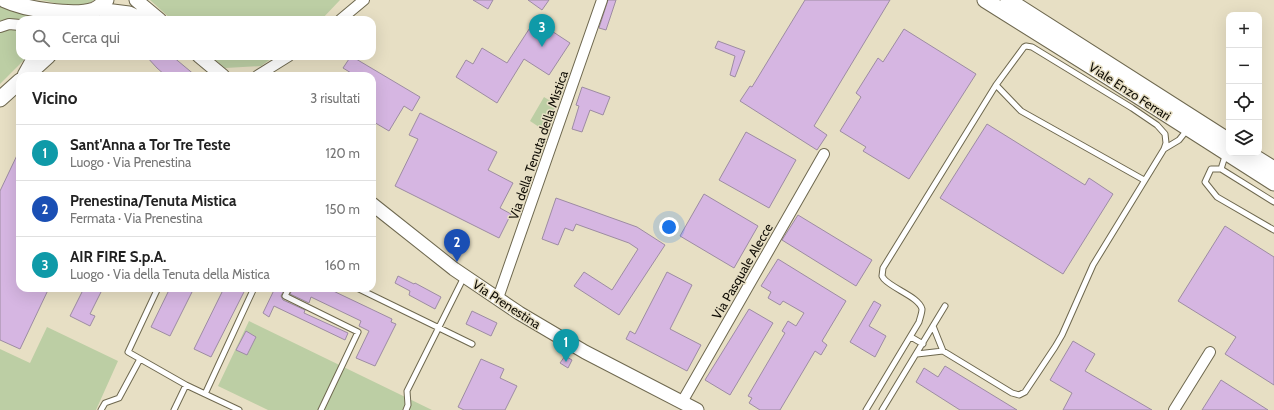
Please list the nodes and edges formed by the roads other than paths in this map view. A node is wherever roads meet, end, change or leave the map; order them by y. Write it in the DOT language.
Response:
graph roads {
  1 [pos="5,0"];
  2 [pos="364,0"];
  3 [pos="602,0"];
  4 [pos="985,0"];
  5 [pos="1008,0"];
  6 [pos="139,1"];
  7 [pos="97,9"];
  8 [pos="135,16"];
  9 [pos="156,16"];
  10 [pos="345,16"];
  11 [pos="16,25"];
  12 [pos="0,27"];
  13 [pos="31,60"];
  14 [pos="44,60"];
  15 [pos="204,60"];
  16 [pos="283,60"];
  17 [pos="24,72"];
  18 [pos="30,72"];
  19 [pos="218,72"];
  20 [pos="264,72"];
  21 [pos="16,84"];
  22 [pos="996,85"];
  23 [pos="0,98"];
  24 [pos="1188,128"];
  25 [pos="1226,146"];
  26 [pos="1226,146"];
  27 [pos="1164,149"];
  28 [pos="1226,153"];
  29 [pos="824,154"];
  30 [pos="1240,156"];
  31 [pos="1253,156"];
  32 [pos="1221,169"];
  33 [pos="1274,169"];
  34 [pos="1144,180"];
  35 [pos="1274,183"];
  36 [pos="1274,202"];
  37 [pos="376,207"];
  38 [pos="1274,230"];
  39 [pos="464,276"];
  40 [pos="156,292"];
  41 [pos="252,292"];
  42 [pos="287,292"];
  43 [pos="365,292"];
  44 [pos="498,298"];
  45 [pos="945,306"];
  46 [pos="933,326"];
  47 [pos="439,328"];
  48 [pos="911,336"];
  49 [pos="472,344"];
  50 [pos="923,344"];
  51 [pos="943,351"];
  52 [pos="1210,352"];
  53 [pos="917,354"];
  54 [pos="140,359"];
  55 [pos="186,385"];
  56 [pos="205,394"];
  57 [pos="682,402"];
  58 [pos="101,410"];
  59 [pos="174,410"];
  60 [pos="239,410"];
  61 [pos="321,410"];
  62 [pos="406,410"];
  63 [pos="697,410"];
  64 [pos="866,410"];
  65 [pos="882,410"];
  66 [pos="1174,410"];
  1 -- 7 [label="main road"];
  2 -- 10 [label="street"];
  3 -- 44 [label="street, Via della Tenuta della Mistica"];
  4 -- 24 [label="main road, Viale Enzo Ferrari"];
  5 -- 26 [label="main road, Viale Enzo Ferrari"];
  6 -- 9 [label="street"];
  7 -- 8 [label="street"];
  11 -- 12 [label="street"];
  13 -- 17 [label="street"];
  14 -- 18 [label="main road"];
  15 -- 19 [label="street"];
  16 -- 20 [label="street"];
  21 -- 23 [label="main road"];
  22 -- 27 [label="lane"];
  22 -- 34 [label="lane"];
  22 -- 48 [label="lane"];
  24 -- 25 [label="main road, Viale Enzo Ferrari"];
  24 -- 27 [label="lane"];
  27 -- 34 [label="lane"];
  28 -- 32 [label="lane"];
  29 -- 57 [label="street, Via Pasquale Alecce"];
  30 -- 35 [label="main road, Viale Enzo Ferrari"];
  31 -- 33 [label="main road"];
  32 -- 36 [label="lane"];
  32 -- 38 [label="lane"];
  34 -- 51 [label="lane"];
  37 -- 39 [label="street, Via Prenestina"];
  39 -- 44 [label="street, Via Prenestina"];
  39 -- 47 [label="lane"];
  40 -- 54 [label="lane"];
  41 -- 56 [label="lane"];
  42 -- 61 [label="lane"];
  43 -- 47 [label="lane"];
  44 -- 57 [label="street, Via Prenestina"];
  45 -- 46 [label="lane"];
  46 -- 50 [label="lane"];
  46 -- 51 [label="lane"];
  47 -- 49 [label="lane"];
  47 -- 62 [label="lane"];
  48 -- 50 [label="lane"];
  48 -- 64 [label="lane"];
  50 -- 53 [label="lane"];
  51 -- 53 [label="lane"];
  52 -- 66 [label="street"];
  53 -- 65 [label="lane"];
  54 -- 55 [label="lane"];
  54 -- 58 [label="lane"];
  55 -- 56 [label="lane"];
  55 -- 59 [label="lane"];
  56 -- 60 [label="lane"];
  57 -- 63 [label="street, Via Prenestina"];
}
